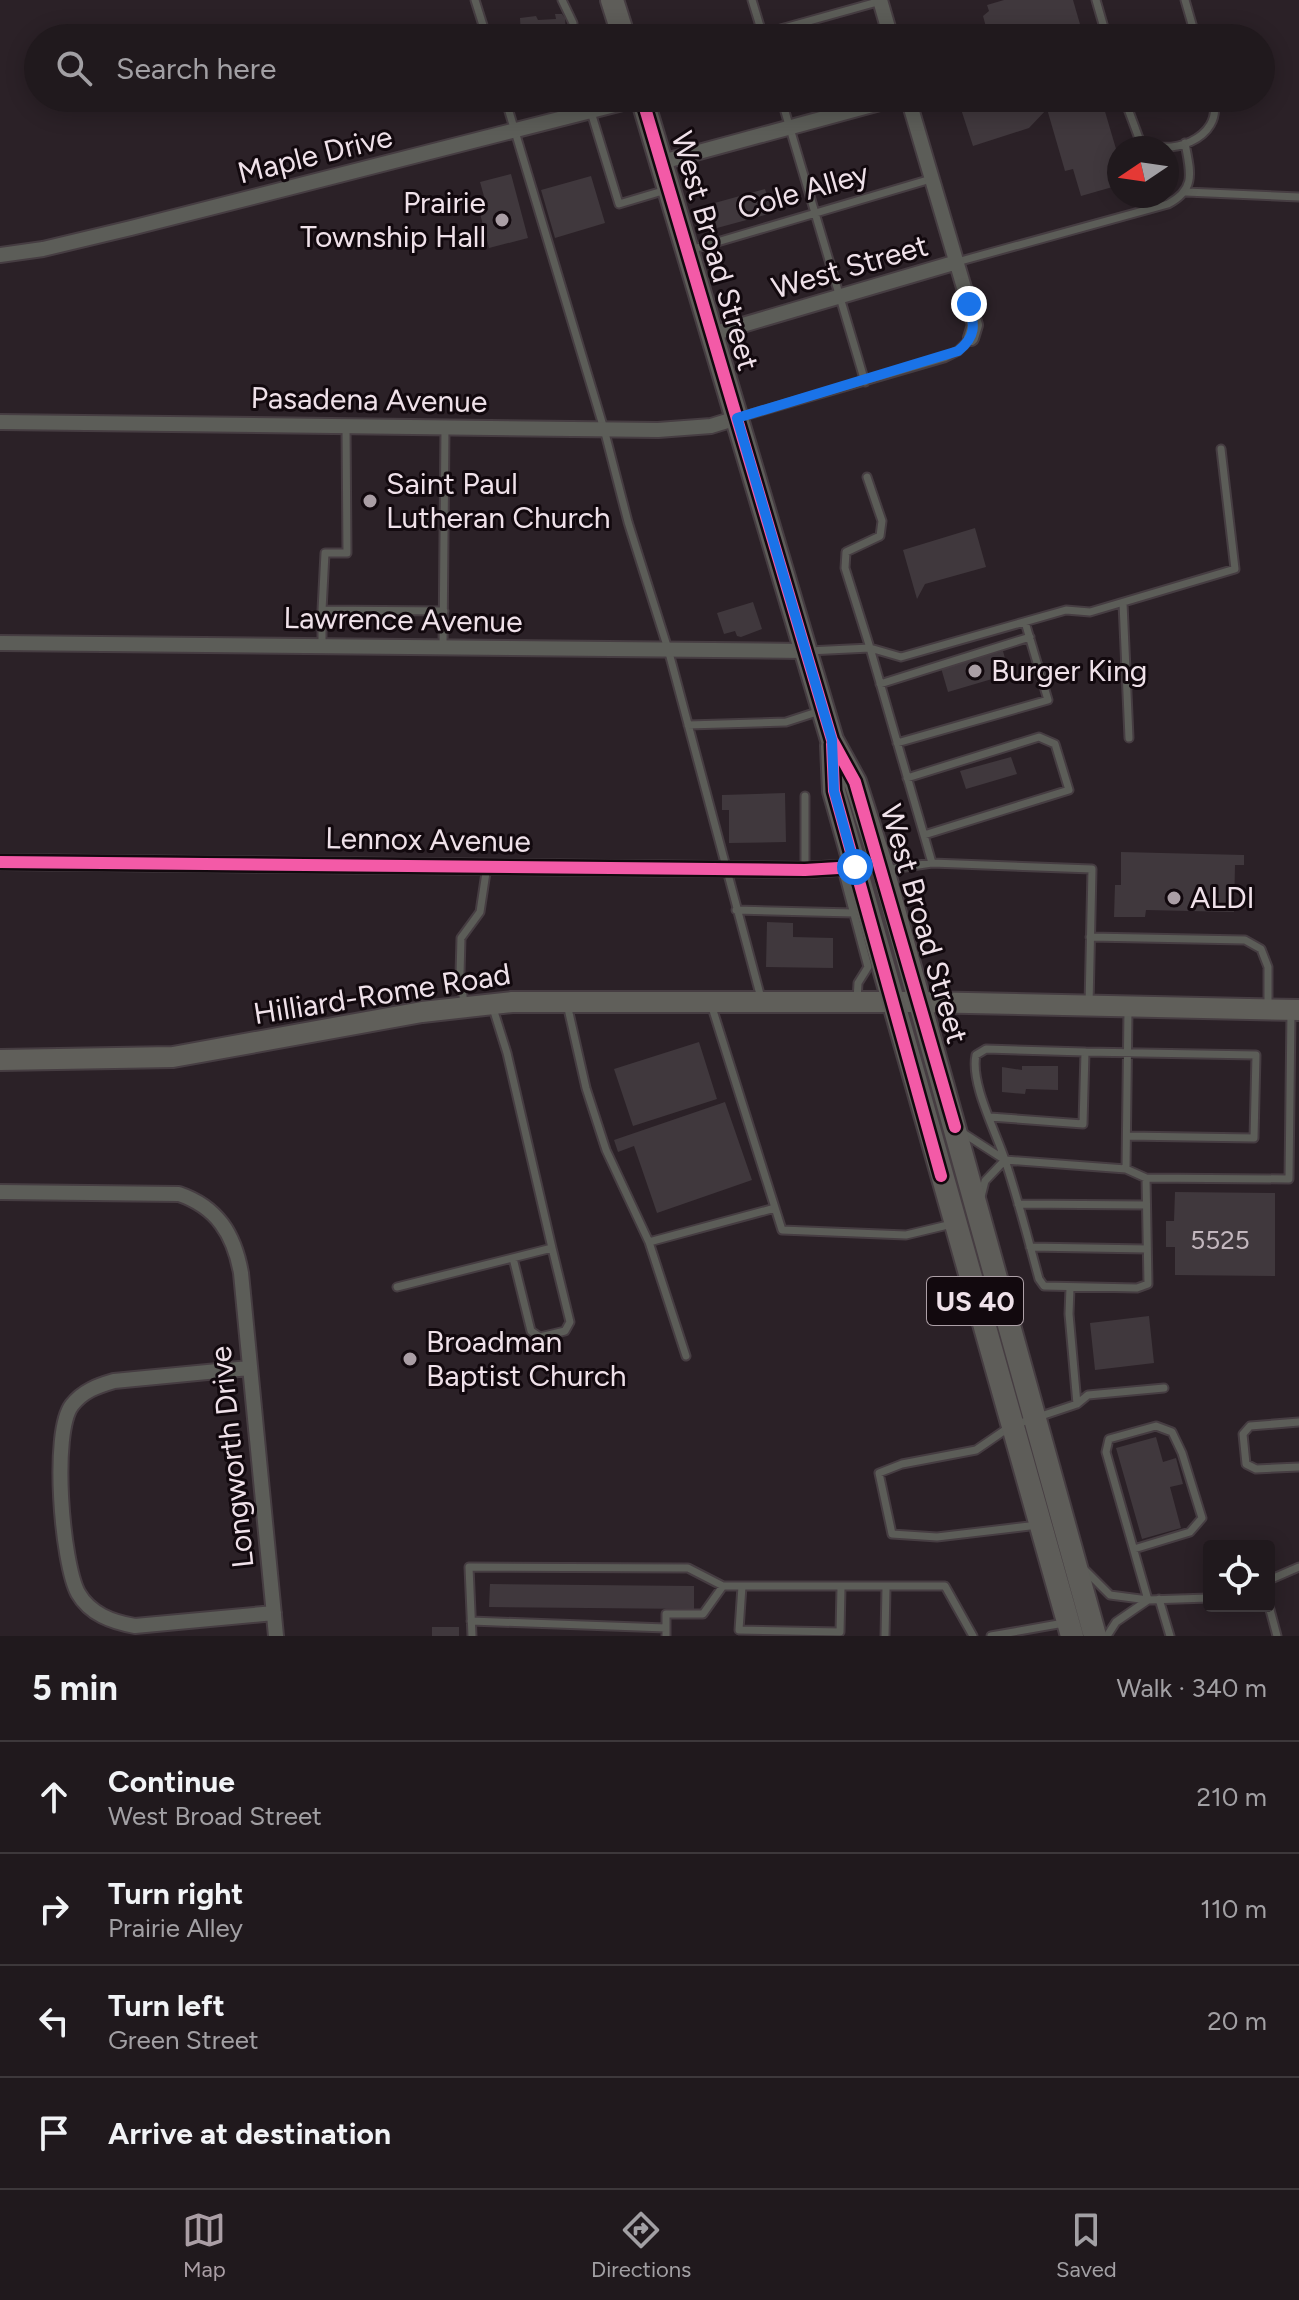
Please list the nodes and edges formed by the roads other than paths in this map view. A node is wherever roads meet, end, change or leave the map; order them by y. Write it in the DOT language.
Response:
graph roads {
  1 [pos="475,0"];
  2 [pos="562,0"];
  3 [pos="612,0"];
  4 [pos="752,0"];
  5 [pos="880,0"];
  6 [pos="1096,0"];
  7 [pos="1185,0"];
  8 [pos="483,24"];
  9 [pos="573,24"];
  10 [pos="620,24"];
  11 [pos="759,24"];
  12 [pos="802,24"];
  13 [pos="887,24"];
  14 [pos="1103,24"];
  15 [pos="1192,24"];
  16 [pos="509,112"];
  17 [pos="591,112"];
  18 [pos="646,112"];
  19 [pos="785,112"];
  20 [pos="841,112"];
  21 [pos="912,112"];
  22 [pos="1129,112"];
  23 [pos="1216,112"];
  24 [pos="789,125"];
  25 [pos="515,132"];
  26 [pos="1185,143"];
  27 [pos="662,162"];
  28 [pos="933,179"];
  29 [pos="670,189"];
  30 [pos="1186,192"];
  31 [pos="1299,197"];
  32 [pos="815,213"];
  33 [pos="687,250"];
  34 [pos="0,255"];
  35 [pos="957,262"];
  36 [pos="838,297"];
  37 [pos="712,334"];
  38 [pos="971,338"];
  39 [pos="865,382"];
  40 [pos="737,418"];
  41 [pos="0,422"];
  42 [pos="346,427"];
  43 [pos="445,428"];
  44 [pos="604,429"];
  45 [pos="1221,449"];
  46 [pos="867,477"];
  47 [pos="1123,603"];
  48 [pos="322,610"];
  49 [pos="444,611"];
  50 [pos="1025,622"];
  51 [pos="1030,637"];
  52 [pos="0,643"];
  53 [pos="322,646"];
  54 [pos="443,647"];
  55 [pos="870,648"];
  56 [pos="668,649"];
  57 [pos="806,651"];
  58 [pos="880,684"];
  59 [pos="823,710"];
  60 [pos="688,725"];
  61 [pos="1129,738"];
  62 [pos="832,740"];
  63 [pos="897,743"];
  64 [pos="907,778"];
  65 [pos="805,796"];
  66 [pos="924,835"];
  67 [pos="0,862"];
  68 [pos="932,863"];
  69 [pos="487,866"];
  70 [pos="849,868"];
  71 [pos="725,869"];
  72 [pos="805,870"];
  73 [pos="883,870"];
  74 [pos="736,910"];
  75 [pos="854,913"];
  76 [pos="1090,937"];
  77 [pos="710,1001"];
  78 [pos="762,1001"];
  79 [pos="566,1002"];
  80 [pos="857,1002"];
  81 [pos="919,1002"];
  82 [pos="895,1003"];
  83 [pos="491,1004"];
  84 [pos="465,1007"];
  85 [pos="1089,1007"];
  86 [pos="1128,1007"];
  87 [pos="1268,1010"];
  88 [pos="1295,1010"];
  89 [pos="1085,1052"];
  90 [pos="1128,1053"];
  91 [pos="0,1060"];
  92 [pos="990,1117"];
  93 [pos="955,1127"];
  94 [pos="1127,1136"];
  95 [pos="1005,1160"];
  96 [pos="1126,1169"];
  97 [pos="1146,1178"];
  98 [pos="0,1192"];
  99 [pos="1018,1204"];
  100 [pos="1146,1205"];
  101 [pos="775,1208"];
  102 [pos="977,1212"];
  103 [pos="954,1223"];
  104 [pos="649,1242"];
  105 [pos="1030,1247"];
  106 [pos="552,1248"];
  107 [pos="1147,1249"];
  108 [pos="513,1258"];
  109 [pos="397,1287"];
  110 [pos="1070,1288"];
  111 [pos="686,1356"];
  112 [pos="249,1368"];
  113 [pos="1164,1388"];
  114 [pos="1077,1404"];
  115 [pos="1299,1422"];
  116 [pos="1022,1423"];
  117 [pos="1299,1467"];
  118 [pos="1040,1525"];
  119 [pos="1134,1549"];
  120 [pos="1071,1552"];
  121 [pos="1299,1567"];
  122 [pos="1275,1577"];
  123 [pos="723,1586"];
  124 [pos="742,1586"];
  125 [pos="841,1588"];
  126 [pos="886,1588"];
  127 [pos="1203,1598"];
  128 [pos="1159,1599"];
  129 [pos="1148,1600"];
  130 [pos="1271,1612"];
  131 [pos="274,1613"];
  132 [pos="471,1621"];
  133 [pos="1081,1628"];
  134 [pos="666,1632"];
  135 [pos="276,1636"];
  136 [pos="472,1636"];
  137 [pos="885,1636"];
  138 [pos="973,1636"];
  139 [pos="991,1636"];
  140 [pos="1107,1636"];
  141 [pos="1170,1636"];
  142 [pos="1277,1636"];
  1 -- 8 [label="lane"];
  2 -- 9 [label="lane"];
  3 -- 10 [label="main road"];
  4 -- 11 [label="lane"];
  5 -- 12 [label="lane"];
  5 -- 13 [label="street"];
  6 -- 14 [label="lane"];
  7 -- 15 [label="lane"];
  16 -- 25 [label="lane"];
  17 -- 25 [label="street, Maple Drive"];
  17 -- 29 [label="lane"];
  18 -- 27 [label="main road, West Broad Street / US 40"];
  19 -- 24 [label="lane"];
  20 -- 24 [label="street"];
  21 -- 28 [label="street"];
  22 -- 26 [label="lane"];
  23 -- 26 [label="lane"];
  24 -- 27 [label="street"];
  24 -- 32 [label="lane"];
  25 -- 34 [label="street, Maple Drive"];
  25 -- 44 [label="lane"];
  26 -- 30 [label="lane"];
  27 -- 29 [label="main road, West Broad Street / US 40"];
  28 -- 32 [label="lane, Cole Alley"];
  28 -- 35 [label="street"];
  29 -- 33 [label="main road, West Broad Street / US 40"];
  30 -- 31 [label="lane"];
  30 -- 35 [label="lane"];
  32 -- 33 [label="lane, Cole Alley"];
  32 -- 36 [label="lane"];
  33 -- 37 [label="main road, West Broad Street / US 40"];
  35 -- 36 [label="street, West Street"];
  35 -- 38 [label="street"];
  36 -- 37 [label="street, West Street"];
  36 -- 39 [label="lane"];
  37 -- 40 [label="main road, West Broad Street / US 40"];
  38 -- 39 [label="lane"];
  39 -- 40 [label="lane"];
  40 -- 44 [label="street, Pasadena Avenue"];
  40 -- 57 [label="main road, West Broad Street / US 40"];
  41 -- 42 [label="street, Pasadena Avenue"];
  42 -- 43 [label="street, Pasadena Avenue"];
  42 -- 48 [label="lane"];
  43 -- 44 [label="street, Pasadena Avenue"];
  43 -- 49 [label="lane"];
  44 -- 56 [label="lane"];
  45 -- 47 [label="lane"];
  46 -- 55 [label="lane"];
  47 -- 50 [label="lane"];
  47 -- 61 [label="lane"];
  48 -- 49 [label="lane"];
  48 -- 53 [label="lane"];
  49 -- 54 [label="lane"];
  50 -- 51 [label="lane"];
  50 -- 55 [label="lane"];
  51 -- 58 [label="lane"];
  51 -- 63 [label="lane"];
  52 -- 53 [label="street, Lawrence Avenue"];
  53 -- 54 [label="street, Lawrence Avenue"];
  54 -- 56 [label="street, Lawrence Avenue"];
  55 -- 57 [label="lane"];
  55 -- 58 [label="lane"];
  56 -- 57 [label="street, Lawrence Avenue"];
  56 -- 60 [label="lane"];
  57 -- 59 [label="main road, West Broad Street / US 40"];
  58 -- 63 [label="lane"];
  59 -- 60 [label="lane"];
  59 -- 62 [label="main road, West Broad Street / US 40"];
  60 -- 71 [label="lane"];
  62 -- 70 [label="main road, West Broad Street / US 40"];
  62 -- 73 [label="main road, West Broad Street / US 40"];
  63 -- 64 [label="lane"];
  64 -- 66 [label="lane"];
  64 -- 66 [label="lane"];
  65 -- 72 [label="lane"];
  66 -- 68 [label="lane"];
  67 -- 69 [label="street, Lennox Avenue"];
  68 -- 73 [label="lane"];
  68 -- 76 [label="lane"];
  69 -- 71 [label="street, Lennox Avenue"];
  69 -- 84 [label="lane"];
  70 -- 72 [label="street, Lennox Avenue"];
  70 -- 75 [label="lane"];
  70 -- 82 [label="main road, West Broad Street / US 40"];
  71 -- 72 [label="street, Lennox Avenue"];
  71 -- 74 [label="lane"];
  73 -- 81 [label="main road, West Broad Street / US 40"];
  74 -- 75 [label="lane"];
  74 -- 78 [label="lane"];
  75 -- 80 [label="lane"];
  76 -- 85 [label="lane"];
  76 -- 87 [label="lane"];
  77 -- 78 [label="main road, Hilliard-Rome Road"];
  77 -- 79 [label="main road, Hilliard-Rome Road"];
  77 -- 101 [label="lane"];
  78 -- 80 [label="main road, Hilliard-Rome Road"];
  79 -- 83 [label="main road, Hilliard-Rome Road"];
  79 -- 104 [label="lane"];
  80 -- 82 [label="main road, Hilliard-Rome Road"];
  81 -- 82 [label="main road, Hilliard-Rome Road"];
  81 -- 85 [label="main road, Hilliard-Rome Road"];
  81 -- 93 [label="main road, West Broad Street / US 40"];
  82 -- 103 [label="main road, West Broad Street / US 40"];
  83 -- 84 [label="main road, Hilliard-Rome Road"];
  83 -- 106 [label="lane"];
  84 -- 91 [label="main road, Hilliard-Rome Road"];
  85 -- 86 [label="main road, Hilliard-Rome Road"];
  86 -- 87 [label="main road, Hilliard-Rome Road"];
  86 -- 90 [label="lane"];
  87 -- 88 [label="main road, Hilliard-Rome Road"];
  88 -- 97 [label="lane"];
  89 -- 90 [label="lane"];
  89 -- 92 [label="lane"];
  89 -- 92 [label="lane"];
  90 -- 94 [label="lane"];
  90 -- 94 [label="lane"];
  92 -- 95 [label="lane"];
  93 -- 95 [label="lane"];
  93 -- 102 [label="main road, West Broad Street / US 40"];
  94 -- 96 [label="lane"];
  95 -- 96 [label="lane"];
  95 -- 99 [label="lane"];
  95 -- 102 [label="lane"];
  96 -- 97 [label="lane"];
  97 -- 100 [label="lane"];
  98 -- 112 [label="street, Longworth Drive"];
  99 -- 100 [label="lane"];
  99 -- 105 [label="lane"];
  100 -- 107 [label="lane"];
  101 -- 103 [label="lane"];
  101 -- 104 [label="lane"];
  102 -- 116 [label="main road, West Broad Street / US 40"];
  103 -- 116 [label="main road, West Broad Street / US 40"];
  104 -- 111 [label="lane"];
  105 -- 107 [label="lane"];
  105 -- 110 [label="lane"];
  106 -- 108 [label="lane"];
  106 -- 108 [label="lane"];
  107 -- 110 [label="lane"];
  108 -- 109 [label="lane"];
  110 -- 114 [label="lane"];
  112 -- 131 [label="street, Longworth Drive"];
  112 -- 131 [label="street"];
  113 -- 114 [label="lane"];
  114 -- 116 [label="lane"];
  115 -- 117 [label="lane"];
  116 -- 118 [label="main road, West Broad Street / US 40"];
  116 -- 118 [label="lane"];
  116 -- 120 [label="main road, West Broad Street / US 40"];
  118 -- 133 [label="main road, West Broad Street / US 40"];
  119 -- 119 [label="lane"];
  119 -- 129 [label="lane"];
  120 -- 129 [label="lane"];
  120 -- 133 [label="main road, West Broad Street / US 40"];
  121 -- 122 [label="lane"];
  123 -- 124 [label="lane"];
  123 -- 132 [label="lane"];
  123 -- 134 [label="lane"];
  124 -- 125 [label="lane"];
  124 -- 125 [label="lane"];
  125 -- 126 [label="lane"];
  126 -- 137 [label="lane"];
  126 -- 138 [label="lane"];
  127 -- 128 [label="lane"];
  128 -- 129 [label="lane"];
  128 -- 141 [label="lane"];
  129 -- 140 [label="lane"];
  130 -- 142 [label="lane"];
  131 -- 135 [label="street, Longworth Drive"];
  132 -- 134 [label="lane"];
  132 -- 136 [label="lane"];
  133 -- 139 [label="lane"];
}
